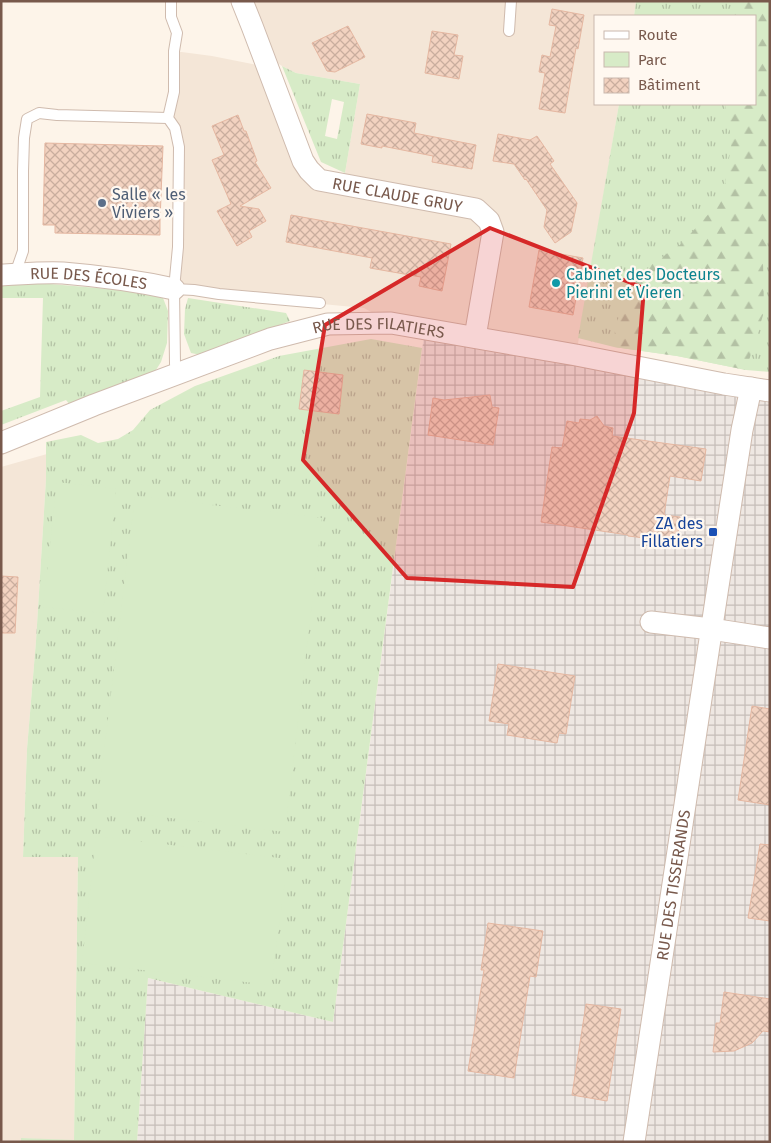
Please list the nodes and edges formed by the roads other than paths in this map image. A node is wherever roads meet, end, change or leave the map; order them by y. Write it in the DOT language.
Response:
graph roads {
  1 [pos="171,1"];
  2 [pos="242,1"];
  3 [pos="511,1"];
  4 [pos="508,31"];
  5 [pos="168,118"];
  6 [pos="8,275"];
  7 [pos="174,289"];
  8 [pos="320,304"];
  9 [pos="475,337"];
  10 [pos="178,373"];
  11 [pos="760,389"];
  12 [pos="1,443"];
  13 [pos="651,622"];
  14 [pos="711,629"];
  15 [pos="770,638"];
  16 [pos="634,1142"];
  1 -- 5 [label="lane"];
  2 -- 9 [label="street, RUE CLAUDE GRUY"];
  3 -- 4 [label="lane"];
  5 -- 6 [label="lane"];
  5 -- 7 [label="lane"];
  6 -- 7 [label="street, RUE DES ÉCOLES"];
  7 -- 8 [label="lane"];
  7 -- 10 [label="lane"];
  9 -- 10 [label="street, RUE DES FILATIERS"];
  9 -- 11 [label="street, RUE DES FILATIERS"];
  10 -- 12 [label="street, RUE DES FILATIERS"];
  11 -- 14 [label="street, RUE DES TISSERANDS"];
  13 -- 14 [label="street"];
  14 -- 15 [label="street"];
  14 -- 16 [label="street, RUE DES TISSERANDS"];
}
